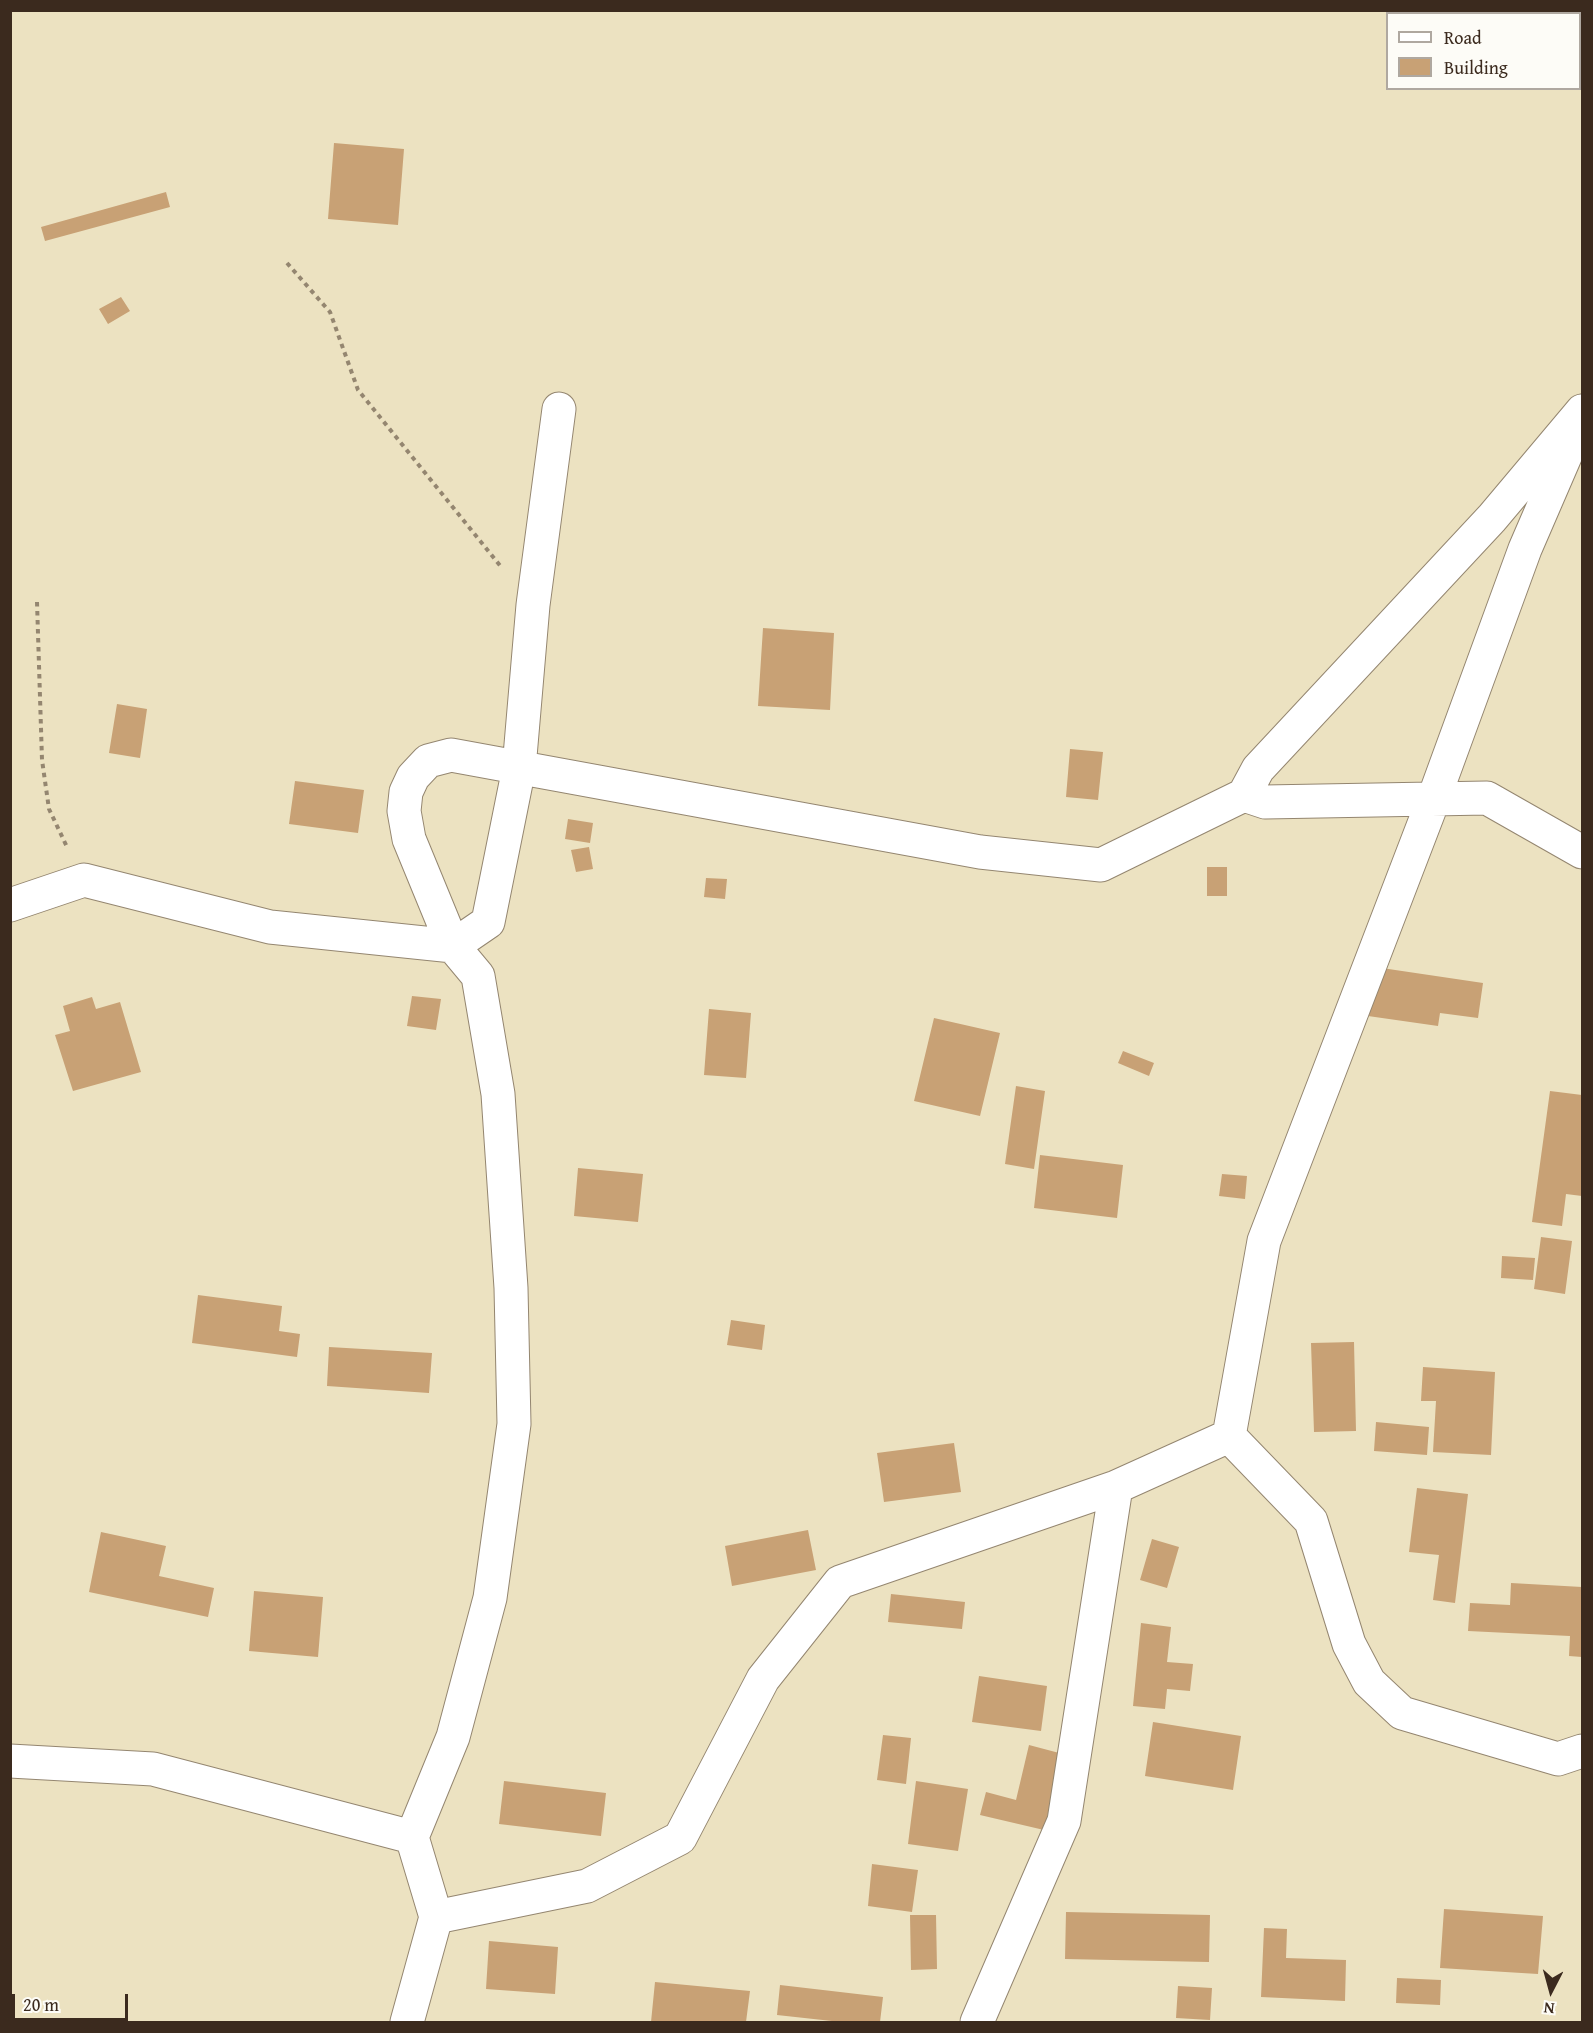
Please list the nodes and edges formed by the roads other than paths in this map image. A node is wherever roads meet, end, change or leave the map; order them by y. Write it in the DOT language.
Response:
graph roads {
  1 [pos="559,409"];
  2 [pos="1582,411"];
  3 [pos="1582,417"];
  4 [pos="519,768"];
  5 [pos="1244,795"];
  6 [pos="1434,798"];
  7 [pos="1582,852"];
  8 [pos="10,905"];
  9 [pos="453,946"];
  10 [pos="1229,1436"];
  11 [pos="1116,1487"];
  12 [pos="1582,1751"];
  13 [pos="10,1761"];
  14 [pos="412,1837"];
  15 [pos="436,1917"];
  16 [pos="407,2022"];
  17 [pos="977,2022"];
  1 -- 4 [label="street"];
  2 -- 5 [label="street"];
  3 -- 6 [label="street"];
  4 -- 5 [label="street"];
  4 -- 9 [label="street"];
  4 -- 9 [label="street"];
  5 -- 6 [label="street"];
  6 -- 7 [label="street"];
  6 -- 10 [label="street"];
  8 -- 9 [label="street"];
  9 -- 14 [label="street"];
  10 -- 11 [label="street"];
  10 -- 12 [label="street"];
  11 -- 15 [label="street"];
  11 -- 17 [label="street"];
  13 -- 14 [label="street"];
  14 -- 15 [label="street"];
  15 -- 16 [label="street"];
}
